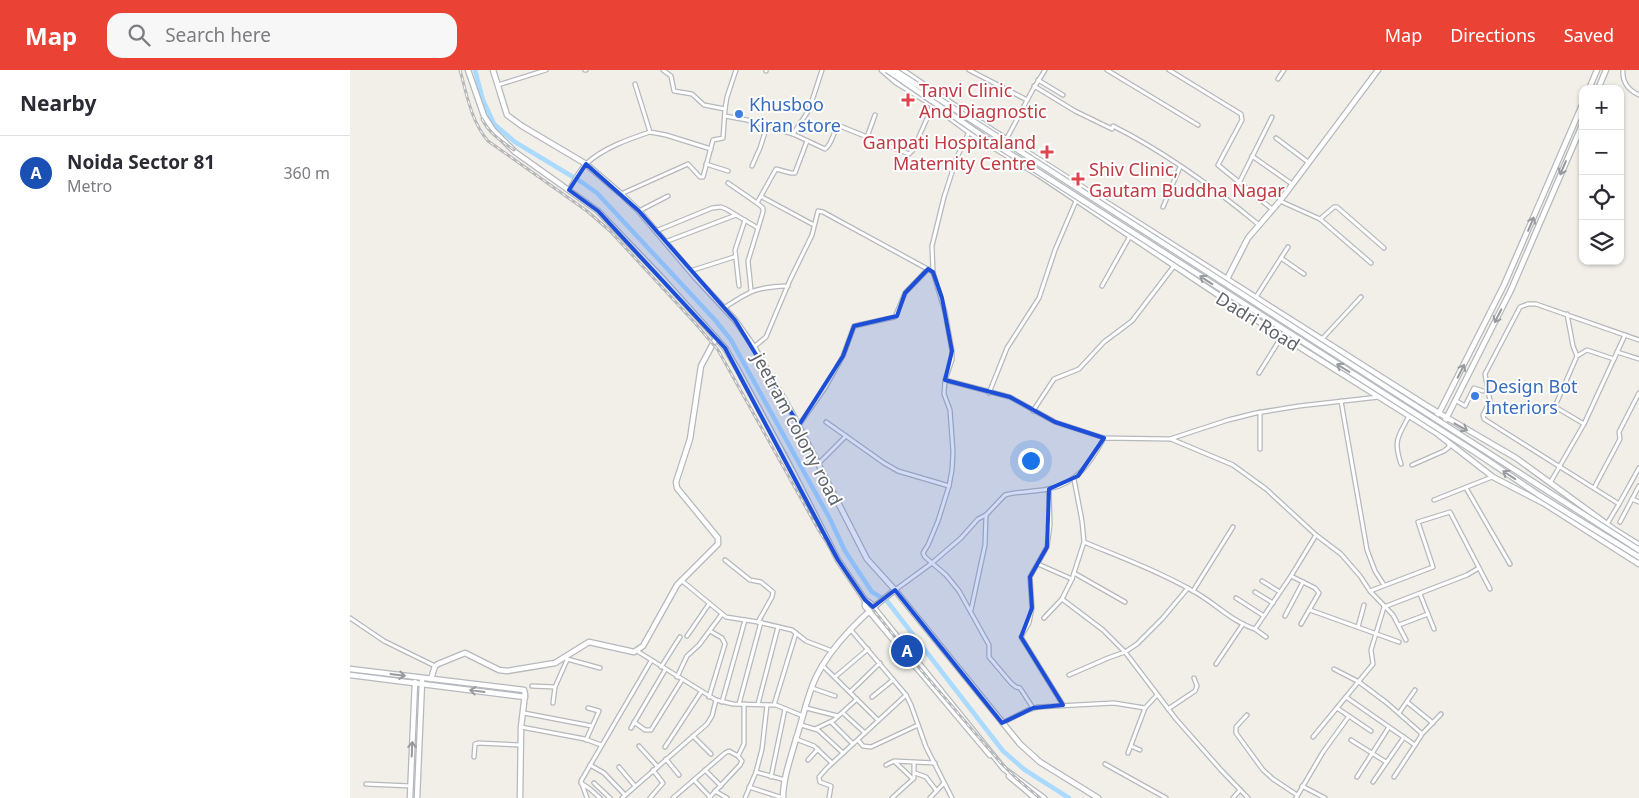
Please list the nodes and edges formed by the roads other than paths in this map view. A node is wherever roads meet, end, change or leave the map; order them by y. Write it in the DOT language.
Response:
graph roads {
  1 [pos="468,70"];
  2 [pos="493,70"];
  3 [pos="546,70"];
  4 [pos="663,70"];
  5 [pos="736,70"];
  6 [pos="822,70"];
  7 [pos="882,70"];
  8 [pos="887,70"];
  9 [pos="894,70"];
  10 [pos="903,70"];
  11 [pos="969,70"];
  12 [pos="1045,70"];
  13 [pos="1108,70"];
  14 [pos="1169,70"];
  15 [pos="1284,70"];
  16 [pos="1378,70"];
  17 [pos="1597,70"];
  18 [pos="1606,70"];
  19 [pos="1623,70"];
  20 [pos="1278,79"];
  21 [pos="1038,80"];
  22 [pos="896,82"];
  23 [pos="635,84"];
  24 [pos="498,85"];
  25 [pos="1591,85"];
  26 [pos="1600,85"];
  27 [pos="1034,86"];
  28 [pos="903,88"];
  29 [pos="1063,95"];
  30 [pos="1639,95"];
  31 [pos="1027,100"];
  32 [pos="933,106"];
  33 [pos="725,109"];
  34 [pos="1579,113"];
  35 [pos="875,115"];
  36 [pos="725,116"];
  37 [pos="1272,117"];
  38 [pos="1198,125"];
  39 [pos="767,126"];
  40 [pos="1580,130"];
  41 [pos="650,132"];
  42 [pos="969,132"];
  43 [pos="793,134"];
  44 [pos="866,137"];
  45 [pos="1007,138"];
  46 [pos="1276,138"];
  47 [pos="807,140"];
  48 [pos="711,149"];
  49 [pos="1252,156"];
  50 [pos="1308,162"];
  51 [pos="586,164"];
  52 [pos="706,164"];
  53 [pos="752,166"];
  54 [pos="1180,166"];
  55 [pos="728,171"];
  56 [pos="728,183"];
  57 [pos="1239,183"];
  58 [pos="1292,184"];
  59 [pos="570,188"];
  60 [pos="621,194"];
  61 [pos="668,196"];
  62 [pos="762,197"];
  63 [pos="1076,201"];
  64 [pos="1280,201"];
  65 [pos="757,203"];
  66 [pos="1163,207"];
  67 [pos="1272,209"];
  68 [pos="639,211"];
  69 [pos="737,215"];
  70 [pos="1320,219"];
  71 [pos="745,220"];
  72 [pos="1258,224"];
  73 [pos="814,225"];
  74 [pos="758,228"];
  75 [pos="656,231"];
  76 [pos="1130,236"];
  77 [pos="665,242"];
  78 [pos="1288,247"];
  79 [pos="1384,248"];
  80 [pos="734,257"];
  81 [pos="1281,258"];
  82 [pos="1371,263"];
  83 [pos="1174,266"];
  84 [pos="928,268"];
  85 [pos="690,271"];
  86 [pos="934,272"];
  87 [pos="1304,274"];
  88 [pos="1227,279"];
  89 [pos="739,286"];
  90 [pos="788,286"];
  91 [pos="1102,286"];
  92 [pos="751,290"];
  93 [pos="1256,297"];
  94 [pos="1361,297"];
  95 [pos="724,308"];
  96 [pos="1567,314"];
  97 [pos="1282,335"];
  98 [pos="1625,335"];
  99 [pos="716,338"];
  100 [pos="1321,340"];
  101 [pos="1639,340"];
  102 [pos="754,347"];
  103 [pos="1617,352"];
  104 [pos="1578,356"];
  105 [pos="1639,359"];
  106 [pos="1614,360"];
  107 [pos="1259,373"];
  108 [pos="946,380"];
  109 [pos="1483,391"];
  110 [pos="989,393"];
  111 [pos="1639,393"];
  112 [pos="1380,397"];
  113 [pos="1455,400"];
  114 [pos="1341,401"];
  115 [pos="1033,410"];
  116 [pos="1260,412"];
  117 [pos="1439,414"];
  118 [pos="1409,416"];
  119 [pos="1446,419"];
  120 [pos="826,422"];
  121 [pos="1584,424"];
  122 [pos="798,425"];
  123 [pos="1427,428"];
  124 [pos="1435,432"];
  125 [pos="846,436"];
  126 [pos="1104,438"];
  127 [pos="1170,439"];
  128 [pos="1450,442"];
  129 [pos="1260,449"];
  130 [pos="818,464"];
  131 [pos="1401,464"];
  132 [pos="1412,466"];
  133 [pos="1561,466"];
  134 [pos="1639,468"];
  135 [pos="1493,477"];
  136 [pos="1074,479"];
  137 [pos="1550,483"];
  138 [pos="949,486"];
  139 [pos="1639,486"];
  140 [pos="1466,488"];
  141 [pos="1594,488"];
  142 [pos="1050,489"];
  143 [pos="1632,499"];
  144 [pos="1434,500"];
  145 [pos="1639,502"];
  146 [pos="1619,504"];
  147 [pos="986,515"];
  148 [pos="1620,522"];
  149 [pos="1607,524"];
  150 [pos="1233,527"];
  151 [pos="1316,535"];
  152 [pos="1084,542"];
  153 [pos="1639,545"];
  154 [pos="1639,550"];
  155 [pos="1639,557"];
  156 [pos="725,560"];
  157 [pos="932,562"];
  158 [pos="1038,564"];
  159 [pos="1510,564"];
  160 [pos="1639,564"];
  161 [pos="1479,568"];
  162 [pos="1074,573"];
  163 [pos="1291,576"];
  164 [pos="1072,579"];
  165 [pos="681,580"];
  166 [pos="1262,581"];
  167 [pos="1303,582"];
  168 [pos="1384,585"];
  169 [pos="1188,588"];
  170 [pos="1490,589"];
  171 [pos="895,590"];
  172 [pos="1193,591"];
  173 [pos="1370,591"];
  174 [pos="1255,592"];
  175 [pos="1280,592"];
  176 [pos="1420,594"];
  177 [pos="1236,598"];
  178 [pos="1062,599"];
  179 [pos="865,600"];
  180 [pos="1125,602"];
  181 [pos="1273,603"];
  182 [pos="709,604"];
  183 [pos="1364,605"];
  184 [pos="873,607"];
  185 [pos="1384,607"];
  186 [pos="1310,610"];
  187 [pos="869,611"];
  188 [pos="971,611"];
  189 [pos="722,614"];
  190 [pos="1428,614"];
  191 [pos="1264,616"];
  192 [pos="1285,616"];
  193 [pos="350,618"];
  194 [pos="1044,618"];
  195 [pos="745,620"];
  196 [pos="759,622"];
  197 [pos="1243,624"];
  198 [pos="1301,624"];
  199 [pos="1399,625"];
  200 [pos="778,627"];
  201 [pos="1358,627"];
  202 [pos="1255,629"];
  203 [pos="1434,629"];
  204 [pos="851,630"];
  205 [pos="710,631"];
  206 [pos="796,634"];
  207 [pos="1376,634"];
  208 [pos="687,636"];
  209 [pos="680,637"];
  210 [pos="1266,637"];
  211 [pos="1406,640"];
  212 [pos="1399,642"];
  213 [pos="868,649"];
  214 [pos="637,651"];
  215 [pos="833,652"];
  216 [pos="1126,652"];
  217 [pos="567,657"];
  218 [pos="651,661"];
  219 [pos="880,663"];
  220 [pos="1216,664"];
  221 [pos="435,666"];
  222 [pos="823,666"];
  223 [pos="661,667"];
  224 [pos="600,668"];
  225 [pos="350,669"];
  226 [pos="1334,669"];
  227 [pos="665,670"];
  228 [pos="1069,674"];
  229 [pos="350,675"];
  230 [pos="415,677"];
  231 [pos="677,677"];
  232 [pos="835,677"];
  233 [pos="422,678"];
  234 [pos="1194,678"];
  235 [pos="431,679"];
  236 [pos="682,680"];
  237 [pos="893,680"];
  238 [pos="1359,682"];
  239 [pos="414,683"];
  240 [pos="422,684"];
  241 [pos="532,686"];
  242 [pos="555,687"];
  243 [pos="812,688"];
  244 [pos="1415,690"];
  245 [pos="701,692"];
  246 [pos="850,692"];
  247 [pos="906,695"];
  248 [pos="1157,695"];
  249 [pos="835,696"];
  250 [pos="525,697"];
  251 [pos="709,697"];
  252 [pos="872,697"];
  253 [pos="1346,697"];
  254 [pos="857,699"];
  255 [pos="716,700"];
  256 [pos="722,702"];
  257 [pos="1407,702"];
  258 [pos="552,703"];
  259 [pos="739,704"];
  260 [pos="744,704"];
  261 [pos="758,704"];
  262 [pos="767,705"];
  263 [pos="774,705"];
  264 [pos="1063,705"];
  265 [pos="588,708"];
  266 [pos="784,708"];
  267 [pos="806,708"];
  268 [pos="1033,708"];
  269 [pos="1145,708"];
  270 [pos="1337,708"];
  271 [pos="1168,709"];
  272 [pos="843,712"];
  273 [pos="524,713"];
  274 [pos="1399,713"];
  275 [pos="1441,714"];
  276 [pos="1247,715"];
  277 [pos="803,716"];
  278 [pos="838,716"];
  279 [pos="1349,716"];
  280 [pos="878,720"];
  281 [pos="634,722"];
  282 [pos="831,722"];
  283 [pos="1002,723"];
  284 [pos="1433,723"];
  285 [pos="800,725"];
  286 [pos="918,725"];
  287 [pos="592,726"];
  288 [pos="521,727"];
  289 [pos="1389,727"];
  290 [pos="631,728"];
  291 [pos="815,729"];
  292 [pos="1371,731"];
  293 [pos="865,733"];
  294 [pos="1422,734"];
  295 [pos="693,736"];
  296 [pos="1313,736"];
  297 [pos="1404,737"];
  298 [pos="796,739"];
  299 [pos="586,740"];
  300 [pos="858,740"];
  301 [pos="1352,740"];
  302 [pos="853,744"];
  303 [pos="521,745"];
  304 [pos="601,745"];
  305 [pos="640,746"];
  306 [pos="1131,746"];
  307 [pos="1415,746"];
  308 [pos="665,747"];
  309 [pos="818,749"];
  310 [pos="1140,750"];
  311 [pos="843,753"];
  312 [pos="1128,753"];
  313 [pos="1372,753"];
  314 [pos="711,754"];
  315 [pos="738,756"];
  316 [pos="474,757"];
  317 [pos="666,759"];
  318 [pos="808,760"];
  319 [pos="894,761"];
  320 [pos="1386,762"];
  321 [pos="832,763"];
  322 [pos="914,763"];
  323 [pos="935,763"];
  324 [pos="1105,764"];
  325 [pos="590,765"];
  326 [pos="886,765"];
  327 [pos="619,767"];
  328 [pos="658,767"];
  329 [pos="653,770"];
  330 [pos="705,770"];
  331 [pos="756,772"];
  332 [pos="915,773"];
  333 [pos="679,775"];
  334 [pos="770,777"];
  335 [pos="1357,777"];
  336 [pos="1394,777"];
  337 [pos="913,779"];
  338 [pos="694,780"];
  339 [pos="786,780"];
  340 [pos="1373,782"];
  341 [pos="581,783"];
  342 [pos="594,783"];
  343 [pos="944,783"];
  344 [pos="366,784"];
  345 [pos="410,786"];
  346 [pos="635,786"];
  347 [pos="721,786"];
  348 [pos="1302,786"];
  349 [pos="750,787"];
  350 [pos="936,790"];
  351 [pos="1240,790"];
  352 [pos="715,791"];
  353 [pos="626,795"];
  354 [pos="710,797"];
  355 [pos="1042,797"];
  356 [pos="1297,797"];
  357 [pos="410,798"];
  358 [pos="417,798"];
  359 [pos="520,798"];
  360 [pos="587,798"];
  361 [pos="600,798"];
  362 [pos="610,798"];
  363 [pos="622,798"];
  364 [pos="650,798"];
  365 [pos="673,798"];
  366 [pos="727,798"];
  367 [pos="745,798"];
  368 [pos="783,798"];
  369 [pos="829,798"];
  370 [pos="892,798"];
  371 [pos="930,798"];
  372 [pos="952,798"];
  373 [pos="1035,798"];
  374 [pos="1098,798"];
  375 [pos="1166,798"];
  376 [pos="1233,798"];
  377 [pos="1248,798"];
  378 [pos="1326,798"];
  1 -- 59 [label="street"];
  2 -- 24 [label="street, jeetram colony road"];
  3 -- 24 [label="street"];
  4 -- 33 [label="street"];
  5 -- 33 [label="street"];
  6 -- 43 [label="street"];
  7 -- 22 [label="street, Dadri Road"];
  155 -- 8 [label="street, one-way, bridge"];
  9 -- 154 [label="street, bridge"];
  10 -- 22 [label="street"];
  10 -- 28 [label="street"];
  10 -- 45 [label="street, Dadri Road"];
  11 -- 31 [label="street"];
  12 -- 21 [label="street"];
  13 -- 38 [label="street"];
  14 -- 57 [label="street"];
  15 -- 20 [label="street"];
  16 -- 50 [label="street"];
  17 -- 25 [label="street"];
  18 -- 26 [label="street"];
  19 -- 30 [label="street"];
  21 -- 27 [label="street"];
  21 -- 29 [label="street"];
  22 -- 28 [label="street, Dadri Road"];
  23 -- 41 [label="street"];
  24 -- 51 [label="street, jeetram colony road"];
  27 -- 31 [label="street"];
  27 -- 54 [label="street"];
  28 -- 32 [label="street, Dadri Road"];
  31 -- 45 [label="street"];
  32 -- 42 [label="street, Dadri Road"];
  32 -- 44 [label="street"];
  33 -- 36 [label="street"];
  117 -- 34 [label="street, one-way"];
  35 -- 44 [label="street"];
  36 -- 39 [label="street"];
  36 -- 48 [label="street"];
  37 -- 49 [label="street"];
  39 -- 43 [label="street"];
  39 -- 53 [label="street"];
  40 -- 113 [label="street, one-way"];
  41 -- 48 [label="street"];
  41 -- 51 [label="street"];
  42 -- 63 [label="street, Dadri Road"];
  42 -- 86 [label="street"];
  43 -- 47 [label="street"];
  44 -- 47 [label="street"];
  45 -- 88 [label="street, Dadri Road"];
  46 -- 50 [label="street"];
  47 -- 62 [label="street"];
  48 -- 52 [label="street"];
  49 -- 57 [label="street"];
  49 -- 58 [label="street"];
  50 -- 58 [label="street"];
  51 -- 59 [label="street"];
  51 -- 60 [label="street, jeetram colony road"];
  52 -- 55 [label="street"];
  52 -- 60 [label="street"];
  54 -- 66 [label="street"];
  54 -- 72 [label="street"];
  56 -- 65 [label="street"];
  57 -- 67 [label="street"];
  58 -- 64 [label="street"];
  59 -- 99 [label="street"];
  60 -- 68 [label="street, jeetram colony road"];
  61 -- 68 [label="street"];
  62 -- 65 [label="street"];
  62 -- 73 [label="street"];
  63 -- 76 [label="street, Dadri Road"];
  63 -- 110 [label="street"];
  64 -- 67 [label="street"];
  64 -- 70 [label="street"];
  65 -- 74 [label="street"];
  67 -- 72 [label="street"];
  68 -- 75 [label="street, jeetram colony road"];
  69 -- 71 [label="street"];
  69 -- 75 [label="street"];
  69 -- 77 [label="street"];
  70 -- 79 [label="street"];
  70 -- 82 [label="street"];
  71 -- 74 [label="street"];
  71 -- 80 [label="street"];
  72 -- 88 [label="street"];
  73 -- 84 [label="street"];
  73 -- 90 [label="street"];
  74 -- 92 [label="street"];
  75 -- 77 [label="street, jeetram colony road"];
  76 -- 83 [label="street, Dadri Road"];
  76 -- 91 [label="street"];
  77 -- 85 [label="street, jeetram colony road"];
  78 -- 81 [label="street"];
  80 -- 85 [label="street"];
  80 -- 89 [label="street"];
  81 -- 87 [label="street"];
  81 -- 93 [label="street"];
  83 -- 97 [label="street, Dadri Road"];
  83 -- 115 [label="street"];
  84 -- 86 [label="street"];
  84 -- 122 [label="street"];
  85 -- 95 [label="street, jeetram colony road"];
  86 -- 108 [label="street"];
  88 -- 93 [label="street, Dadri Road"];
  90 -- 92 [label="street"];
  90 -- 102 [label="street"];
  92 -- 95 [label="street"];
  93 -- 100 [label="street, Dadri Road"];
  94 -- 100 [label="street"];
  95 -- 102 [label="street, jeetram colony road"];
  96 -- 98 [label="street"];
  96 -- 104 [label="street"];
  96 -- 133 [label="street"];
  97 -- 107 [label="street"];
  97 -- 112 [label="street, Dadri Road"];
  98 -- 101 [label="street"];
  98 -- 103 [label="street"];
  99 -- 165 [label="street"];
  99 -- 179 [label="street"];
  100 -- 117 [label="street, Dadri Road"];
  102 -- 122 [label="street, jeetram colony road"];
  103 -- 105 [label="street"];
  103 -- 106 [label="street"];
  104 -- 106 [label="street"];
  104 -- 121 [label="street"];
  106 -- 121 [label="street"];
  108 -- 110 [label="street"];
  108 -- 138 [label="street"];
  109 -- 113 [label="street"];
  110 -- 115 [label="street"];
  111 -- 141 [label="street"];
  112 -- 114 [label="street"];
  112 -- 118 [label="street, Dadri Road"];
  113 -- 119 [label="street"];
  114 -- 116 [label="street"];
  114 -- 168 [label="street"];
  115 -- 126 [label="street"];
  116 -- 127 [label="street"];
  116 -- 129 [label="street"];
  117 -- 119 [label="street, Dadri Road"];
  117 -- 123 [label="street"];
  118 -- 123 [label="street, Dadri Road"];
  118 -- 131 [label="street"];
  119 -- 124 [label="street"];
  119 -- 137 [label="street, Dadri Road, one-way"];
  120 -- 125 [label="street"];
  121 -- 133 [label="street"];
  122 -- 130 [label="street, jeetram colony road"];
  123 -- 124 [label="street, Dadri Road"];
  124 -- 128 [label="street, Dadri Road"];
  125 -- 130 [label="street"];
  125 -- 138 [label="street"];
  126 -- 127 [label="street"];
  126 -- 136 [label="street"];
  127 -- 151 [label="street"];
  128 -- 132 [label="street"];
  128 -- 135 [label="street, Dadri Road"];
  130 -- 171 [label="street, jeetram colony road"];
  133 -- 137 [label="street"];
  133 -- 141 [label="street"];
  134 -- 146 [label="street"];
  135 -- 140 [label="street"];
  135 -- 160 [label="street, Dadri Road"];
  136 -- 142 [label="street"];
  136 -- 152 [label="street"];
  137 -- 149 [label="street, Dadri Road"];
  138 -- 157 [label="street"];
  139 -- 143 [label="street"];
  140 -- 144 [label="street"];
  140 -- 159 [label="street"];
  141 -- 146 [label="street"];
  142 -- 147 [label="street"];
  142 -- 158 [label="street"];
  143 -- 145 [label="street"];
  143 -- 148 [label="street"];
  146 -- 149 [label="street"];
  147 -- 157 [label="street"];
  147 -- 188 [label="street"];
  149 -- 153 [label="street, Dadri Road"];
  150 -- 172 [label="street"];
  151 -- 163 [label="street"];
  151 -- 173 [label="street"];
  152 -- 162 [label="street"];
  152 -- 169 [label="street"];
  156 -- 196 [label="street"];
  157 -- 171 [label="street"];
  157 -- 188 [label="street"];
  158 -- 164 [label="street"];
  158 -- 264 [label="street"];
  161 -- 168 [label="street"];
  161 -- 170 [label="street"];
  161 -- 176 [label="street"];
  162 -- 164 [label="street"];
  162 -- 180 [label="street"];
  163 -- 167 [label="street"];
  163 -- 175 [label="street"];
  164 -- 178 [label="street"];
  165 -- 182 [label="street"];
  165 -- 214 [label="street"];
  166 -- 175 [label="street"];
  167 -- 186 [label="street"];
  167 -- 192 [label="street"];
  168 -- 173 [label="street"];
  169 -- 172 [label="street"];
  169 -- 216 [label="street"];
  171 -- 184 [label="street"];
  171 -- 283 [label="street, jeetram colony road"];
  172 -- 197 [label="street"];
  173 -- 185 [label="street"];
  174 -- 181 [label="street"];
  175 -- 181 [label="street"];
  176 -- 185 [label="street"];
  176 -- 190 [label="street"];
  177 -- 191 [label="street"];
  178 -- 194 [label="street"];
  178 -- 216 [label="street"];
  179 -- 184 [label="street"];
  179 -- 187 [label="street"];
  181 -- 191 [label="street"];
  182 -- 189 [label="street"];
  182 -- 208 [label="street"];
  183 -- 201 [label="street"];
  184 -- 187 [label="street"];
  184 -- 355 [label="street"];
  185 -- 199 [label="street"];
  185 -- 207 [label="street"];
  186 -- 198 [label="street"];
  186 -- 201 [label="street"];
  187 -- 204 [label="street"];
  187 -- 373 [label="street"];
  188 -- 268 [label="street"];
  189 -- 195 [label="street"];
  189 -- 205 [label="street"];
  190 -- 199 [label="street"];
  190 -- 203 [label="street"];
  191 -- 202 [label="street"];
  193 -- 221 [label="street"];
  195 -- 196 [label="street"];
  195 -- 256 [label="street"];
  196 -- 200 [label="street"];
  196 -- 259 [label="street"];
  197 -- 202 [label="street"];
  197 -- 220 [label="street"];
  199 -- 211 [label="street"];
  200 -- 206 [label="street"];
  200 -- 261 [label="street"];
  201 -- 207 [label="street"];
  202 -- 210 [label="street"];
  204 -- 213 [label="street"];
  204 -- 215 [label="street"];
  205 -- 231 [label="street"];
  205 -- 251 [label="street"];
  206 -- 215 [label="street"];
  206 -- 263 [label="street"];
  207 -- 212 [label="street"];
  207 -- 238 [label="street"];
  209 -- 223 [label="street"];
  213 -- 219 [label="street"];
  213 -- 232 [label="street"];
  214 -- 217 [label="street"];
  214 -- 218 [label="street"];
  215 -- 222 [label="street"];
  216 -- 228 [label="street"];
  216 -- 248 [label="street"];
  217 -- 221 [label="street"];
  217 -- 224 [label="street"];
  217 -- 242 [label="street"];
  218 -- 223 [label="street"];
  218 -- 304 [label="street"];
  219 -- 237 [label="street"];
  219 -- 246 [label="street"];
  221 -- 235 [label="street"];
  222 -- 232 [label="street"];
  222 -- 243 [label="street"];
  223 -- 227 [label="street"];
  225 -- 230 [label="street, one-way"];
  226 -- 238 [label="street"];
  227 -- 231 [label="street"];
  227 -- 281 [label="street"];
  229 -- 239 [label="street"];
  230 -- 233 [label="street"];
  230 -- 239 [label="street"];
  231 -- 236 [label="street"];
  232 -- 246 [label="street"];
  233 -- 235 [label="street"];
  233 -- 240 [label="street"];
  234 -- 271 [label="street"];
  235 -- 250 [label="street"];
  236 -- 245 [label="street"];
  236 -- 281 [label="street"];
  237 -- 247 [label="street"];
  237 -- 252 [label="street"];
  238 -- 253 [label="street"];
  238 -- 274 [label="street"];
  239 -- 240 [label="street"];
  345 -- 239 [label="street, one-way"];
  250 -- 240 [label="street, one-way"];
  240 -- 358 [label="street"];
  241 -- 242 [label="street"];
  242 -- 258 [label="street"];
  243 -- 249 [label="street"];
  243 -- 267 [label="street"];
  244 -- 257 [label="street"];
  245 -- 251 [label="street"];
  245 -- 308 [label="street"];
  246 -- 254 [label="street"];
  247 -- 280 [label="street"];
  247 -- 286 [label="street"];
  248 -- 269 [label="street"];
  248 -- 271 [label="street"];
  250 -- 273 [label="street"];
  251 -- 255 [label="street"];
  253 -- 270 [label="street"];
  253 -- 289 [label="street"];
  254 -- 272 [label="street"];
  254 -- 280 [label="street"];
  255 -- 256 [label="street"];
  255 -- 295 [label="street"];
  256 -- 259 [label="street"];
  257 -- 274 [label="street"];
  257 -- 284 [label="street"];
  259 -- 260 [label="street"];
  260 -- 261 [label="street"];
  260 -- 315 [label="street"];
  261 -- 262 [label="street"];
  262 -- 263 [label="street"];
  262 -- 331 [label="street"];
  263 -- 266 [label="street"];
  264 -- 268 [label="street"];
  264 -- 269 [label="street"];
  265 -- 287 [label="street"];
  266 -- 277 [label="street"];
  266 -- 334 [label="street"];
  267 -- 277 [label="street"];
  267 -- 278 [label="street"];
  268 -- 283 [label="street"];
  269 -- 306 [label="street"];
  270 -- 279 [label="street"];
  270 -- 296 [label="street"];
  271 -- 351 [label="street"];
  272 -- 278 [label="street"];
  272 -- 293 [label="street"];
  273 -- 287 [label="street"];
  273 -- 288 [label="street"];
  274 -- 294 [label="street"];
  275 -- 284 [label="street"];
  276 -- 356 [label="street"];
  277 -- 285 [label="street"];
  278 -- 282 [label="street"];
  279 -- 292 [label="street"];
  279 -- 348 [label="street"];
  280 -- 293 [label="street"];
  281 -- 290 [label="street"];
  282 -- 291 [label="street"];
  282 -- 302 [label="street"];
  283 -- 374 [label="street, jeetram colony road"];
  284 -- 294 [label="street"];
  285 -- 291 [label="street"];
  285 -- 298 [label="street"];
  286 -- 300 [label="street"];
  286 -- 323 [label="street"];
  287 -- 299 [label="street"];
  288 -- 299 [label="street"];
  288 -- 303 [label="street"];
  289 -- 297 [label="street"];
  289 -- 313 [label="street"];
  291 -- 311 [label="street"];
  293 -- 300 [label="street"];
  294 -- 307 [label="street"];
  295 -- 314 [label="street"];
  295 -- 317 [label="street"];
  297 -- 307 [label="street"];
  297 -- 320 [label="street"];
  298 -- 309 [label="street"];
  298 -- 339 [label="street"];
  299 -- 304 [label="street"];
  300 -- 302 [label="street"];
  301 -- 313 [label="street"];
  302 -- 311 [label="street"];
  303 -- 316 [label="street"];
  303 -- 359 [label="street"];
  304 -- 325 [label="street"];
  305 -- 328 [label="street"];
  306 -- 310 [label="street"];
  306 -- 312 [label="street"];
  307 -- 336 [label="street"];
  309 -- 318 [label="street"];
  309 -- 321 [label="street"];
  311 -- 321 [label="street"];
  313 -- 320 [label="street"];
  313 -- 335 [label="street"];
  315 -- 330 [label="street"];
  315 -- 347 [label="street"];
  317 -- 328 [label="street"];
  317 -- 333 [label="street"];
  319 -- 322 [label="street"];
  319 -- 326 [label="street"];
  319 -- 337 [label="street"];
  320 -- 340 [label="street"];
  321 -- 369 [label="street"];
  322 -- 323 [label="street"];
  322 -- 332 [label="street"];
  323 -- 343 [label="street"];
  324 -- 375 [label="street"];
  325 -- 341 [label="street"];
  325 -- 353 [label="street"];
  327 -- 346 [label="street"];
  328 -- 329 [label="street"];
  329 -- 346 [label="street"];
  329 -- 364 [label="street"];
  330 -- 338 [label="street"];
  330 -- 347 [label="street"];
  331 -- 334 [label="street"];
  331 -- 349 [label="street"];
  332 -- 337 [label="street"];
  332 -- 350 [label="street"];
  334 -- 339 [label="street"];
  337 -- 370 [label="street"];
  338 -- 354 [label="street"];
  338 -- 365 [label="street"];
  339 -- 368 [label="street"];
  341 -- 360 [label="street"];
  341 -- 361 [label="street"];
  342 -- 362 [label="street"];
  343 -- 350 [label="street"];
  343 -- 372 [label="street"];
  344 -- 345 [label="street"];
  345 -- 357 [label="street"];
  346 -- 353 [label="street"];
  347 -- 352 [label="street"];
  348 -- 356 [label="street"];
  348 -- 378 [label="street"];
  349 -- 367 [label="street"];
  349 -- 368 [label="street"];
  350 -- 371 [label="street"];
  351 -- 376 [label="street"];
  351 -- 377 [label="street"];
  352 -- 354 [label="street"];
  352 -- 366 [label="street"];
  353 -- 363 [label="street"];
}
